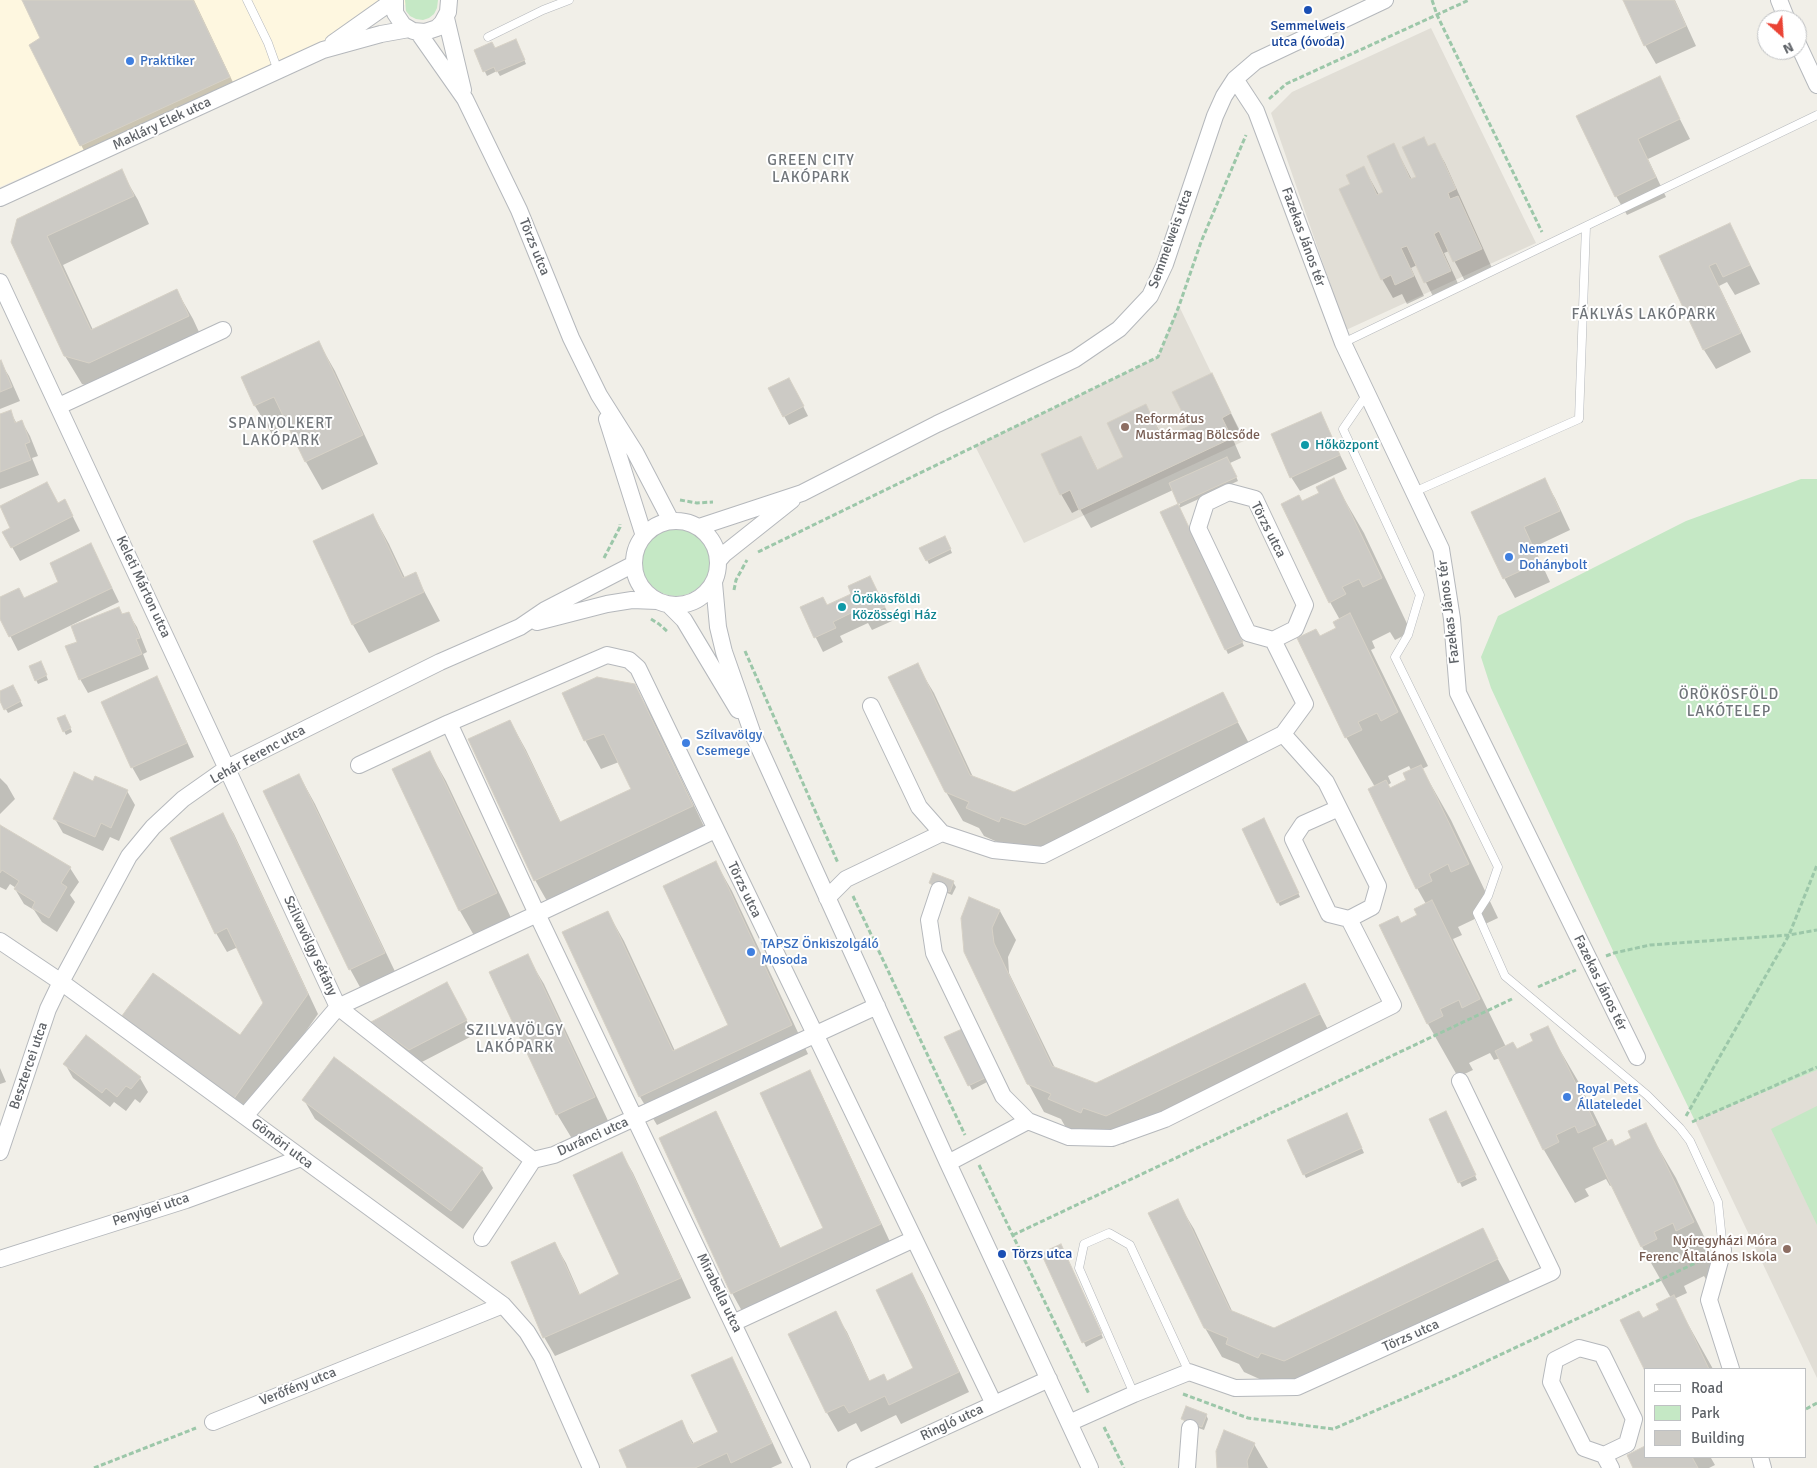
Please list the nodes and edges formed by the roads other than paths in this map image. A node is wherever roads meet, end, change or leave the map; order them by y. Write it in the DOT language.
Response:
graph roads {
  1 [pos="247,0"];
  2 [pos="394,0"];
  3 [pos="569,0"];
  4 [pos="1385,0"];
  5 [pos="451,6"];
  6 [pos="413,30"];
  7 [pos="488,37"];
  8 [pos="323,50"];
  9 [pos="1806,60"];
  10 [pos="278,71"];
  11 [pos="1235,79"];
  12 [pos="1816,80"];
  13 [pos="465,99"];
  14 [pos="1817,115"];
  15 [pos="0,198"];
  16 [pos="1586,226"];
  17 [pos="0,282"];
  18 [pos="223,330"];
  19 [pos="1343,343"];
  20 [pos="1367,394"];
  21 [pos="599,395"];
  22 [pos="58,406"];
  23 [pos="1414,492"];
  24 [pos="802,493"];
  25 [pos="671,521"];
  26 [pos="699,527"];
  27 [pos="644,536"];
  28 [pos="719,560"];
  29 [pos="634,564"];
  30 [pos="714,583"];
  31 [pos="662,602"];
  32 [pos="520,627"];
  33 [pos="1273,640"];
  34 [pos="871,706"];
  35 [pos="449,722"];
  36 [pos="752,732"];
  37 [pos="1283,734"];
  38 [pos="359,765"];
  39 [pos="227,768"];
  40 [pos="1339,808"];
  41 [pos="715,830"];
  42 [pos="942,833"];
  43 [pos="939,890"];
  44 [pos="827,898"];
  45 [pos="537,914"];
  46 [pos="1349,918"];
  47 [pos="0,941"];
  48 [pos="61,982"];
  49 [pos="877,1006"];
  50 [pos="338,1007"];
  51 [pos="814,1035"];
  52 [pos="1637,1057"];
  53 [pos="1460,1081"];
  54 [pos="245,1116"];
  55 [pos="635,1118"];
  56 [pos="1028,1121"];
  57 [pos="0,1152"];
  58 [pos="301,1158"];
  59 [pos="533,1160"];
  60 [pos="948,1163"];
  61 [pos="482,1238"];
  62 [pos="914,1239"];
  63 [pos="1723,1250"];
  64 [pos="0,1259"];
  65 [pos="503,1305"];
  66 [pos="733,1323"];
  67 [pos="1731,1368"];
  68 [pos="1189,1372"];
  69 [pos="1049,1379"];
  70 [pos="1134,1394"];
  71 [pos="994,1404"];
  72 [pos="213,1422"];
  73 [pos="1069,1423"];
  74 [pos="1190,1428"];
  75 [pos="1608,1462"];
  76 [pos="591,1468"];
  77 [pos="802,1468"];
  78 [pos="855,1468"];
  79 [pos="1090,1468"];
  80 [pos="1187,1468"];
  1 -- 10 [label="lane"];
  2 -- 6 [label="street, Törzs utca"];
  2 -- 8 [label="street, Makláry Elek utca"];
  3 -- 7 [label="lane"];
  4 -- 11 [label="street, Semmelweis utca"];
  5 -- 6 [label="street, Makláry Elek utca"];
  5 -- 13 [label="street, Törzs utca"];
  6 -- 8 [label="street, Makláry Elek utca"];
  6 -- 13 [label="street, Törzs utca"];
  8 -- 10 [label="street, Makláry Elek utca"];
  9 -- 12 [label="street"];
  10 -- 15 [label="street, Makláry Elek utca"];
  11 -- 19 [label="street, Fazekas János tér"];
  11 -- 24 [label="street, Semmelweis utca"];
  13 -- 21 [label="street, Törzs utca"];
  14 -- 16 [label="lane"];
  16 -- 19 [label="lane"];
  16 -- 23 [label="lane"];
  17 -- 22 [label="street, Keleti Márton utca"];
  18 -- 22 [label="street"];
  19 -- 20 [label="street, Fazekas János tér"];
  20 -- 23 [label="street, Fazekas János tér"];
  20 -- 63 [label="lane"];
  21 -- 25 [label="street, Törzs utca"];
  21 -- 27 [label="street, Törzs utca"];
  22 -- 39 [label="street, Keleti Márton utca"];
  23 -- 52 [label="street, Fazekas János tér"];
  24 -- 26 [label="street, Semmelweis utca"];
  24 -- 28 [label="street, Semmelweis utca"];
  25 -- 26 [label="street"];
  25 -- 27 [label="street"];
  26 -- 28 [label="street"];
  27 -- 29 [label="street"];
  28 -- 30 [label="street"];
  29 -- 31 [label="street"];
  29 -- 32 [label="street, Lehár Ferenc utca"];
  30 -- 31 [label="street"];
  30 -- 36 [label="street"];
  31 -- 32 [label="street, Lehár Ferenc utca"];
  31 -- 36 [label="street"];
  32 -- 39 [label="street, Lehár Ferenc utca"];
  33 -- 33 [label="street, Törzs utca"];
  33 -- 37 [label="street"];
  34 -- 42 [label="street"];
  35 -- 38 [label="street"];
  35 -- 41 [label="street, Törzs utca"];
  35 -- 45 [label="street"];
  36 -- 44 [label="street"];
  37 -- 40 [label="street"];
  37 -- 42 [label="street"];
  39 -- 48 [label="street, Lehár Ferenc utca"];
  39 -- 50 [label="street, Szilvavölgy sétány"];
  40 -- 46 [label="street"];
  40 -- 46 [label="street"];
  41 -- 45 [label="street, Szilvavölgy sétány"];
  41 -- 51 [label="street, Törzs utca"];
  42 -- 44 [label="street"];
  43 -- 56 [label="street"];
  44 -- 49 [label="street"];
  45 -- 50 [label="street, Szilvavölgy sétány"];
  45 -- 55 [label="street, Mirabella utca"];
  46 -- 56 [label="street"];
  47 -- 48 [label="street"];
  48 -- 54 [label="street, Gömöri utca"];
  48 -- 57 [label="street, Besztercei utca"];
  49 -- 51 [label="street, Duránci utca"];
  49 -- 60 [label="street"];
  50 -- 54 [label="street"];
  50 -- 59 [label="street"];
  51 -- 55 [label="street, Duránci utca"];
  51 -- 62 [label="street, Törzs utca"];
  53 -- 68 [label="street, Törzs utca"];
  54 -- 58 [label="street, Gömöri utca"];
  55 -- 59 [label="street, Duránci utca"];
  55 -- 66 [label="street, Mirabella utca"];
  56 -- 60 [label="street"];
  58 -- 64 [label="street, Penyigei utca"];
  58 -- 65 [label="street, Gömöri utca"];
  59 -- 61 [label="street"];
  60 -- 69 [label="street"];
  62 -- 66 [label="street"];
  62 -- 71 [label="street, Törzs utca"];
  63 -- 67 [label="street"];
  65 -- 72 [label="street, Verőfény utca"];
  65 -- 76 [label="street, Gömöri utca"];
  66 -- 77 [label="street, Mirabella utca"];
  68 -- 70 [label="street"];
  68 -- 70 [label="lane"];
  69 -- 71 [label="street, Ringló utca"];
  69 -- 73 [label="street"];
  70 -- 73 [label="street"];
  71 -- 78 [label="street, Ringló utca"];
  73 -- 79 [label="street"];
  74 -- 80 [label="street"];
  75 -- 75 [label="street"];
}
